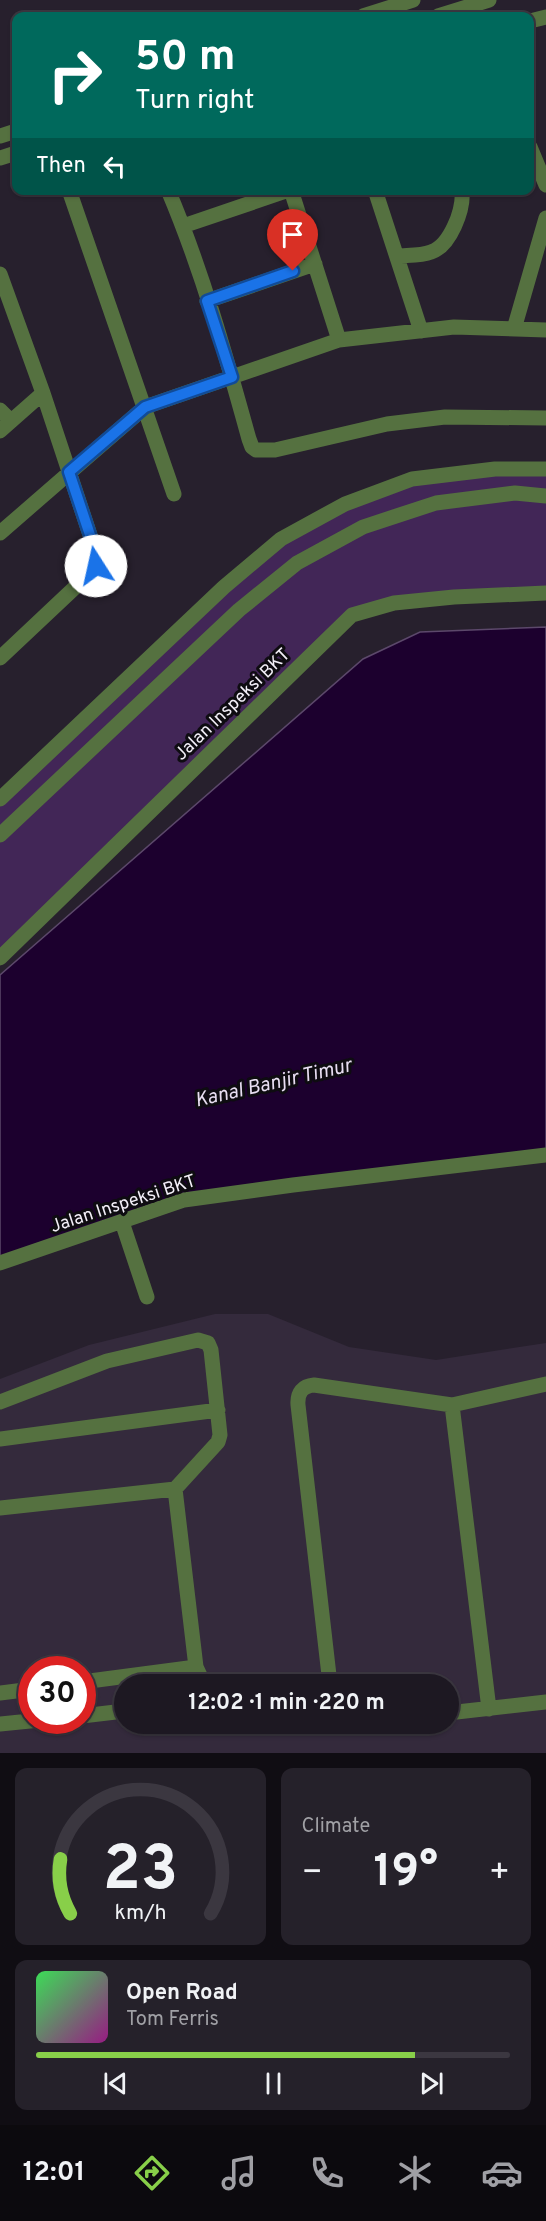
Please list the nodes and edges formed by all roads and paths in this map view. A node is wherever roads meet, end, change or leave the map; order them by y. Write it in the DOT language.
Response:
graph roads {
  1 [pos="413,0"];
  2 [pos="489,0"];
  3 [pos="376,12"];
  4 [pos="451,12"];
  5 [pos="534,156"];
  6 [pos="546,184"];
  7 [pos="71,195"];
  8 [pos="170,195"];
  9 [pos="275,195"];
  10 [pos="292,195"];
  11 [pos="377,195"];
  12 [pos="463,195"];
  13 [pos="546,218"];
  14 [pos="183,226"];
  15 [pos="397,256"];
  16 [pos="315,264"];
  17 [pos="0,274"];
  18 [pos="207,301"];
  19 [pos="514,329"];
  20 [pos="546,330"];
  21 [pos="420,331"];
  22 [pos="339,340"];
  23 [pos="232,377"];
  24 [pos="43,393"];
  25 [pos="145,407"];
  26 [pos="0,410"];
  27 [pos="546,418"];
  28 [pos="6,426"];
  29 [pos="546,469"];
  30 [pos="69,472"];
  31 [pos="174,494"];
  32 [pos="546,496"];
  33 [pos="0,533"];
  34 [pos="546,593"];
  35 [pos="0,657"];
  36 [pos="0,799"];
  37 [pos="0,835"];
  38 [pos="0,958"];
  39 [pos="546,1155"];
  40 [pos="122,1222"];
  41 [pos="0,1263"];
  42 [pos="147,1297"];
  43 [pos="546,1384"];
  44 [pos="0,1402"];
  45 [pos="452,1405"];
  46 [pos="218,1410"];
  47 [pos="0,1439"];
  48 [pos="176,1489"];
  49 [pos="0,1509"];
  50 [pos="196,1667"];
  51 [pos="199,1674"];
  52 [pos="329,1674"];
  53 [pos="96,1680"];
  54 [pos="18,1691"];
  55 [pos="0,1693"];
  56 [pos="546,1702"];
  57 [pos="489,1709"];
  58 [pos="114,1712"];
  59 [pos="459,1712"];
  60 [pos="96,1714"];
  61 [pos="18,1723"];
  62 [pos="0,1724"];
  1 -- 3 [label="street"];
  2 -- 4 [label="street"];
  5 -- 6 [label="street"];
  7 -- 25 [label="street"];
  8 -- 14 [label="street"];
  9 -- 14 [label="street"];
  10 -- 16 [label="street"];
  11 -- 15 [label="street"];
  12 -- 15 [label="street"];
  13 -- 19 [label="street"];
  14 -- 18 [label="street"];
  15 -- 21 [label="street"];
  16 -- 18 [label="street"];
  16 -- 22 [label="street"];
  17 -- 24 [label="street"];
  18 -- 23 [label="street"];
  19 -- 20 [label="street"];
  19 -- 21 [label="street"];
  21 -- 22 [label="street"];
  22 -- 23 [label="street"];
  23 -- 25 [label="street"];
  23 -- 27 [label="street"];
  24 -- 28 [label="street"];
  24 -- 30 [label="street"];
  25 -- 30 [label="street"];
  25 -- 31 [label="street"];
  26 -- 28 [label="street"];
  29 -- 36 [label="street"];
  30 -- 33 [label="street"];
  30 -- 35 [label="street"];
  32 -- 37 [label="street"];
  34 -- 38 [label="street, Jalan Inspeksi BKT"];
  39 -- 40 [label="street, Jalan Inspeksi BKT"];
  40 -- 41 [label="street, Jalan Inspeksi BKT"];
  40 -- 42 [label="street"];
  43 -- 45 [label="street"];
  44 -- 46 [label="street"];
  45 -- 52 [label="street"];
  45 -- 57 [label="street"];
  46 -- 47 [label="street"];
  46 -- 48 [label="street"];
  48 -- 49 [label="street"];
  48 -- 50 [label="street"];
  50 -- 51 [label="street"];
  50 -- 53 [label="street"];
  54 -- 55 [label="street"];
  56 -- 57 [label="street"];
  57 -- 59 [label="street"];
  58 -- 60 [label="street"];
  61 -- 62 [label="street"];
}
